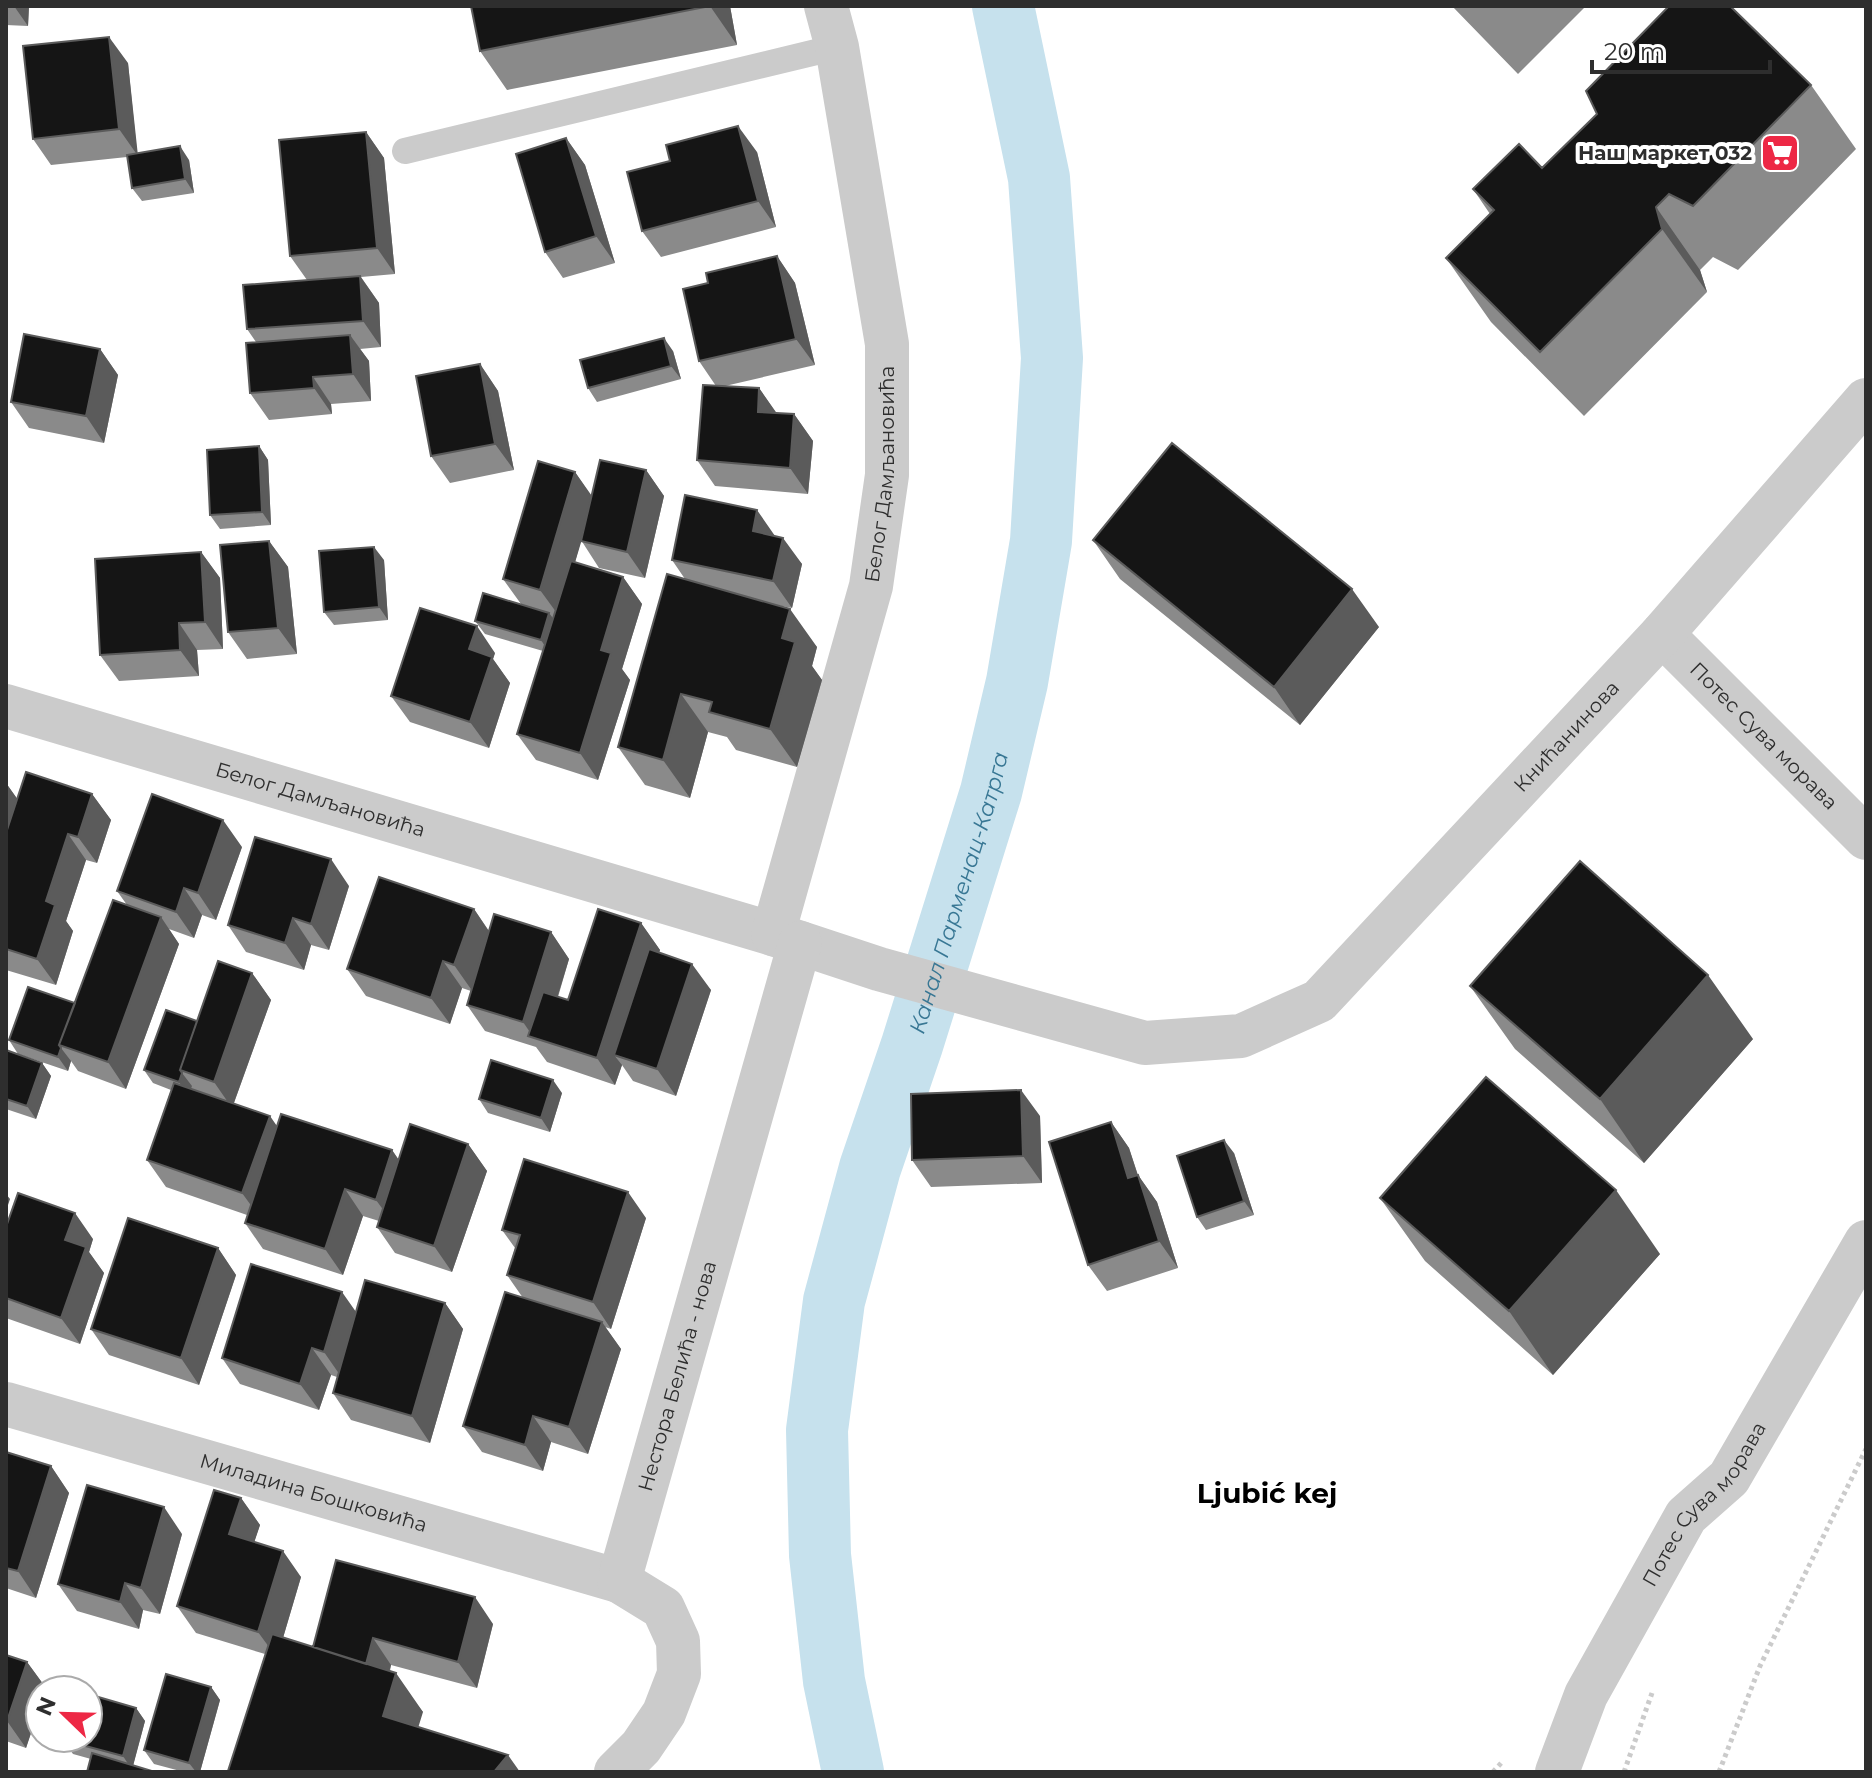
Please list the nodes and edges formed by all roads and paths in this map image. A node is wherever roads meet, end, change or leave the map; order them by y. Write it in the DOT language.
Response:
graph roads {
  1 [pos="831,27"];
  2 [pos="405,151"];
  3 [pos="1866,400"];
  4 [pos="1662,634"];
  5 [pos="6,706"];
  6 [pos="1866,838"];
  7 [pos="787,938"];
  8 [pos="1241,1036"];
  9 [pos="1866,1242"];
  10 [pos="6,1404"];
  11 [pos="1866,1449"];
  12 [pos="619,1581"];
  13 [pos="616,1772"];
  14 [pos="1557,1772"];
  15 [pos="1719,1772"];
  1 -- 2 [label="lane"];
  1 -- 7 [label="street, Белог Дамљановића"];
  3 -- 4 [label="street, Книћанинова"];
  4 -- 6 [label="street, Потес Сува морава"];
  4 -- 8 [label="street, Книћанинова"];
  5 -- 7 [label="street, Белог Дамљановића"];
  7 -- 8 [label="street, Белог Дамљановића"];
  7 -- 12 [label="street, Нестора Белића - нова"];
  9 -- 14 [label="street, Потес Сува морава"];
  10 -- 12 [label="street, Миладина Бошковића"];
  11 -- 15 [label="path"];
  12 -- 13 [label="street"];
}
